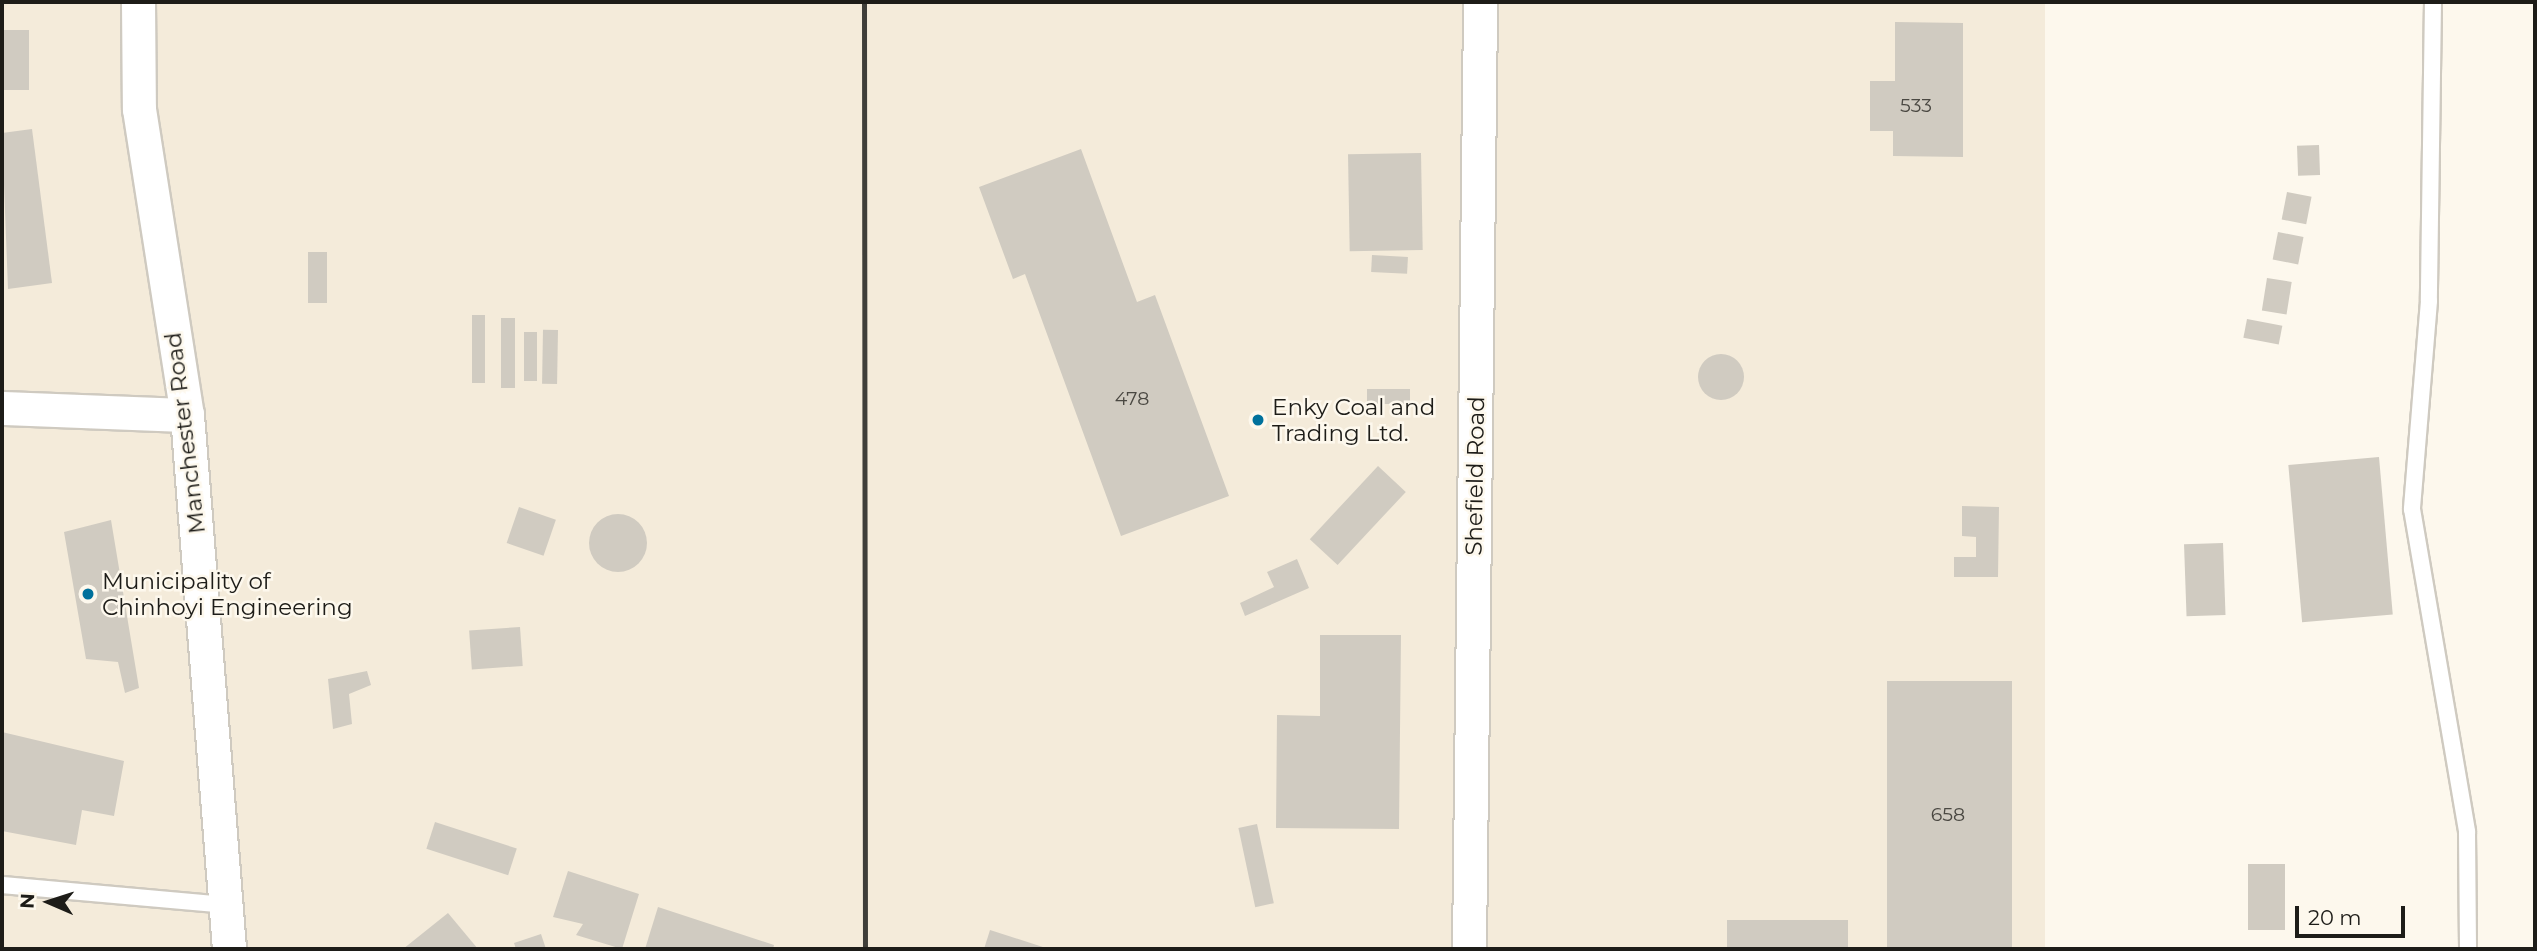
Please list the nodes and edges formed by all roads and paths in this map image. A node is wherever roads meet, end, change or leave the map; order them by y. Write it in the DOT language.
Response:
graph roads {
  1 [pos="138,2"];
  2 [pos="1480,2"];
  3 [pos="2434,2"];
  4 [pos="2,408"];
  5 [pos="187,415"];
  6 [pos="2,885"];
  7 [pos="228,905"];
  8 [pos="229,949"];
  9 [pos="1469,949"];
  10 [pos="2468,949"];
  1 -- 5 [label="street, Manchester Road"];
  2 -- 9 [label="street, Shefield Road"];
  3 -- 10 [label="lane"];
  4 -- 5 [label="street"];
  5 -- 7 [label="street, Manchester Road"];
  6 -- 7 [label="lane"];
  7 -- 8 [label="street, Manchester Road"];
}
